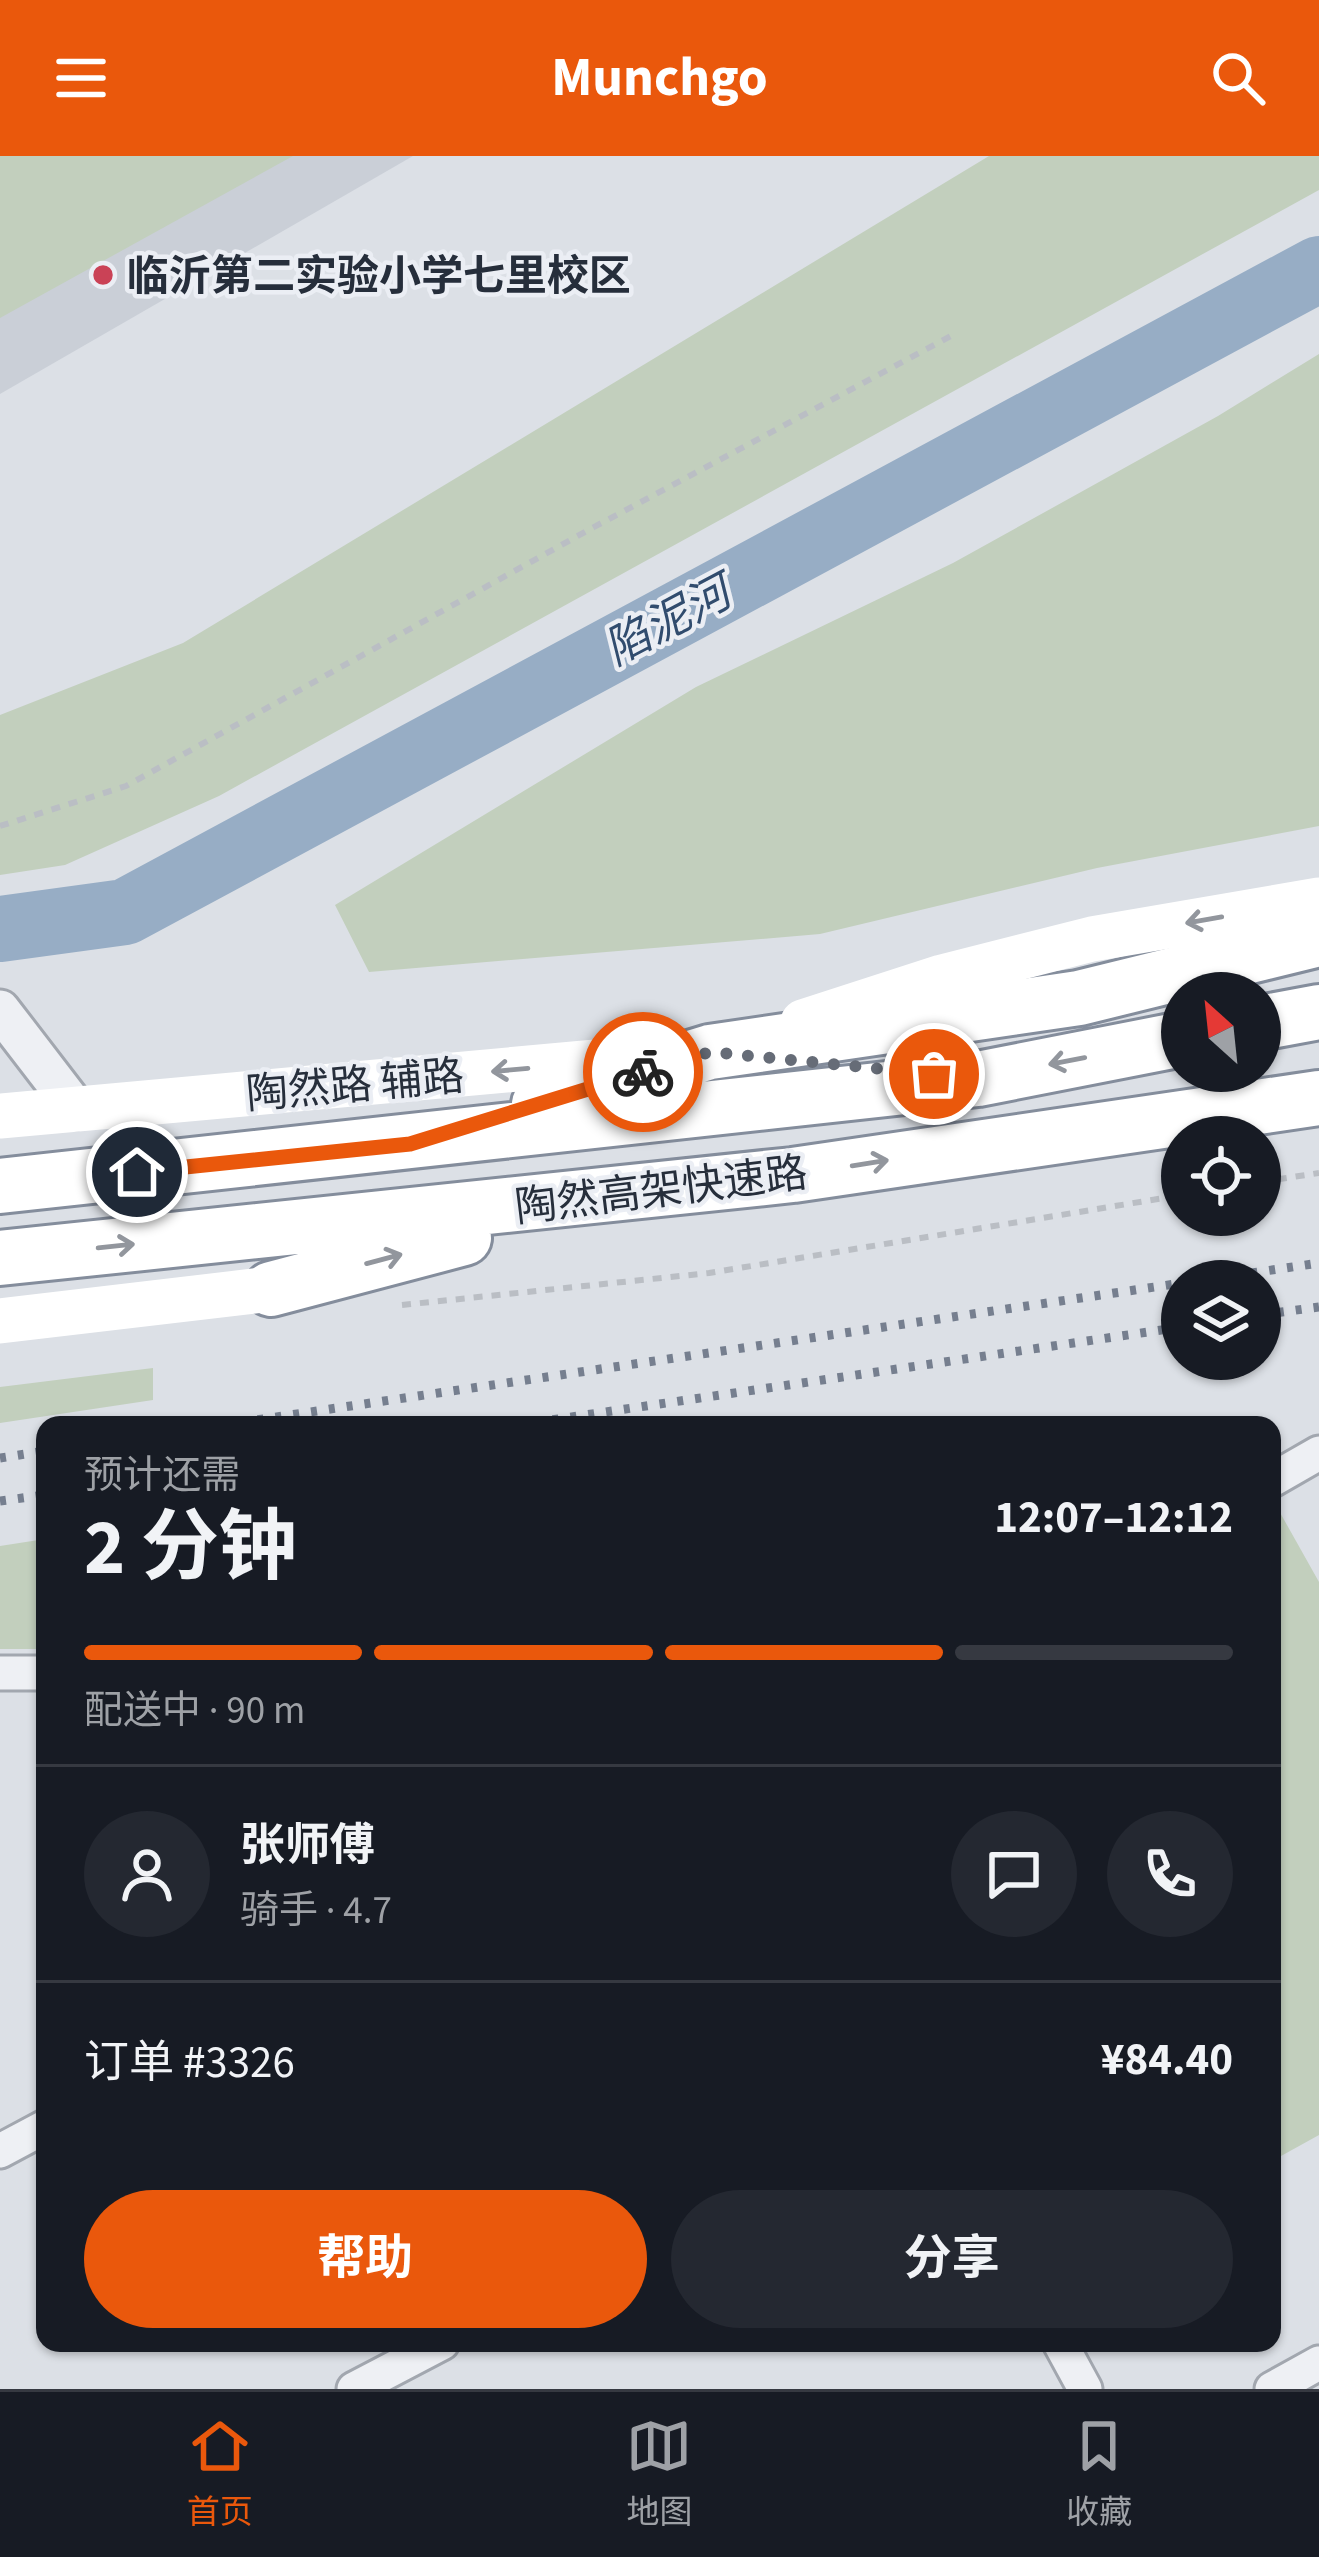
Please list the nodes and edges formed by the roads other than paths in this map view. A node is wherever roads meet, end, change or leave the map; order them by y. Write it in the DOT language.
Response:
graph roads {
  1 [pos="1319,901"];
  2 [pos="1319,939"];
  3 [pos="0,1010"];
  4 [pos="1319,1012"];
  5 [pos="1281,1019"];
  6 [pos="1161,1043"];
  7 [pos="710,1052"];
  8 [pos="978,1079"];
  9 [pos="1319,1098"];
  10 [pos="76,1109"];
  11 [pos="0,1116"];
  12 [pos="410,1144"];
  13 [pos="0,1186"];
  14 [pos="629,1194"];
  15 [pos="0,1258"];
  16 [pos="271,1289"];
  17 [pos="0,1321"];
  18 [pos="1319,1453"];
  19 [pos="1281,1475"];
  20 [pos="0,1673"];
  21 [pos="36,1673"];
  22 [pos="36,2132"];
  23 [pos="0,2151"];
  24 [pos="425,2352"];
  25 [pos="1065,2352"];
  26 [pos="1319,2362"];
  27 [pos="354,2389"];
  28 [pos="1084,2389"];
  29 [pos="1272,2389"];
  1 -- 7 [label="main road, 陶然路 辅路, one-way"];
  2 -- 7 [label="highway"];
  3 -- 10 [label="street"];
  4 -- 5 [label="highway"];
  6 -- 8 [label="highway, 陶然高架快速路, one-way"];
  7 -- 8 [label="highway"];
  7 -- 10 [label="main road, 陶然路 辅路, one-way"];
  7 -- 12 [label="highway"];
  8 -- 12 [label="highway, 陶然高架快速路"];
  14 -- 9 [label="highway, 陶然高架快速路, one-way"];
  10 -- 11 [label="main road, 陶然路 辅路"];
  12 -- 13 [label="highway, 陶然高架快速路"];
  15 -- 14 [label="highway, 陶然高架快速路, one-way"];
  16 -- 14 [label="highway, one-way"];
  16 -- 17 [label="main road"];
  18 -- 19 [label="street"];
  20 -- 21 [label="street"];
  22 -- 23 [label="street"];
  24 -- 27 [label="street"];
  25 -- 28 [label="street"];
  26 -- 29 [label="street"];
}
